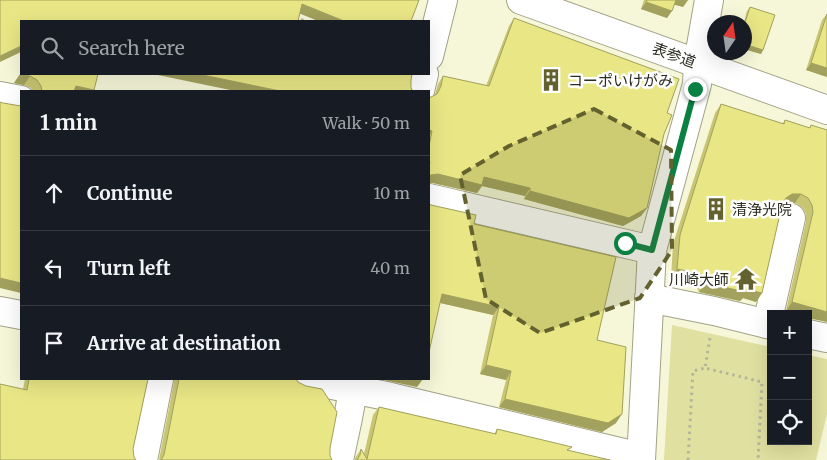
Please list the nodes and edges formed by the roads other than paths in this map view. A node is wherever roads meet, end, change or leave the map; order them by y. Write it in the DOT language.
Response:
graph roads {
  1 [pos="443,0"];
  2 [pos="521,0"];
  3 [pos="709,0"];
  4 [pos="430,52"];
  5 [pos="698,63"];
  6 [pos="424,75"];
  7 [pos="420,90"];
  8 [pos="0,96"];
  9 [pos="20,100"];
  10 [pos="827,110"];
  11 [pos="430,198"];
  12 [pos="791,218"];
  13 [pos="652,250"];
  14 [pos="649,298"];
  15 [pos="0,310"];
  16 [pos="772,310"];
  17 [pos="20,316"];
  18 [pos="767,323"];
  19 [pos="812,335"];
  20 [pos="827,338"];
  21 [pos="159,380"];
  22 [pos="314,380"];
  23 [pos="354,384"];
  24 [pos="641,458"];
  25 [pos="143,460"];
  26 [pos="339,460"];
  1 -- 4 [label="street"];
  2 -- 5 [label="street, 表参道"];
  3 -- 5 [label="street"];
  5 -- 10 [label="street, 表参道"];
  5 -- 13 [label="street"];
  6 -- 7 [label="street"];
  8 -- 9 [label="street"];
  11 -- 13 [label="street"];
  12 -- 16 [label="street"];
  13 -- 14 [label="street"];
  14 -- 18 [label="street"];
  14 -- 24 [label="street"];
  15 -- 17 [label="street"];
  19 -- 20 [label="street"];
  21 -- 25 [label="street"];
  22 -- 23 [label="street"];
  23 -- 24 [label="street"];
  23 -- 26 [label="street"];
}
